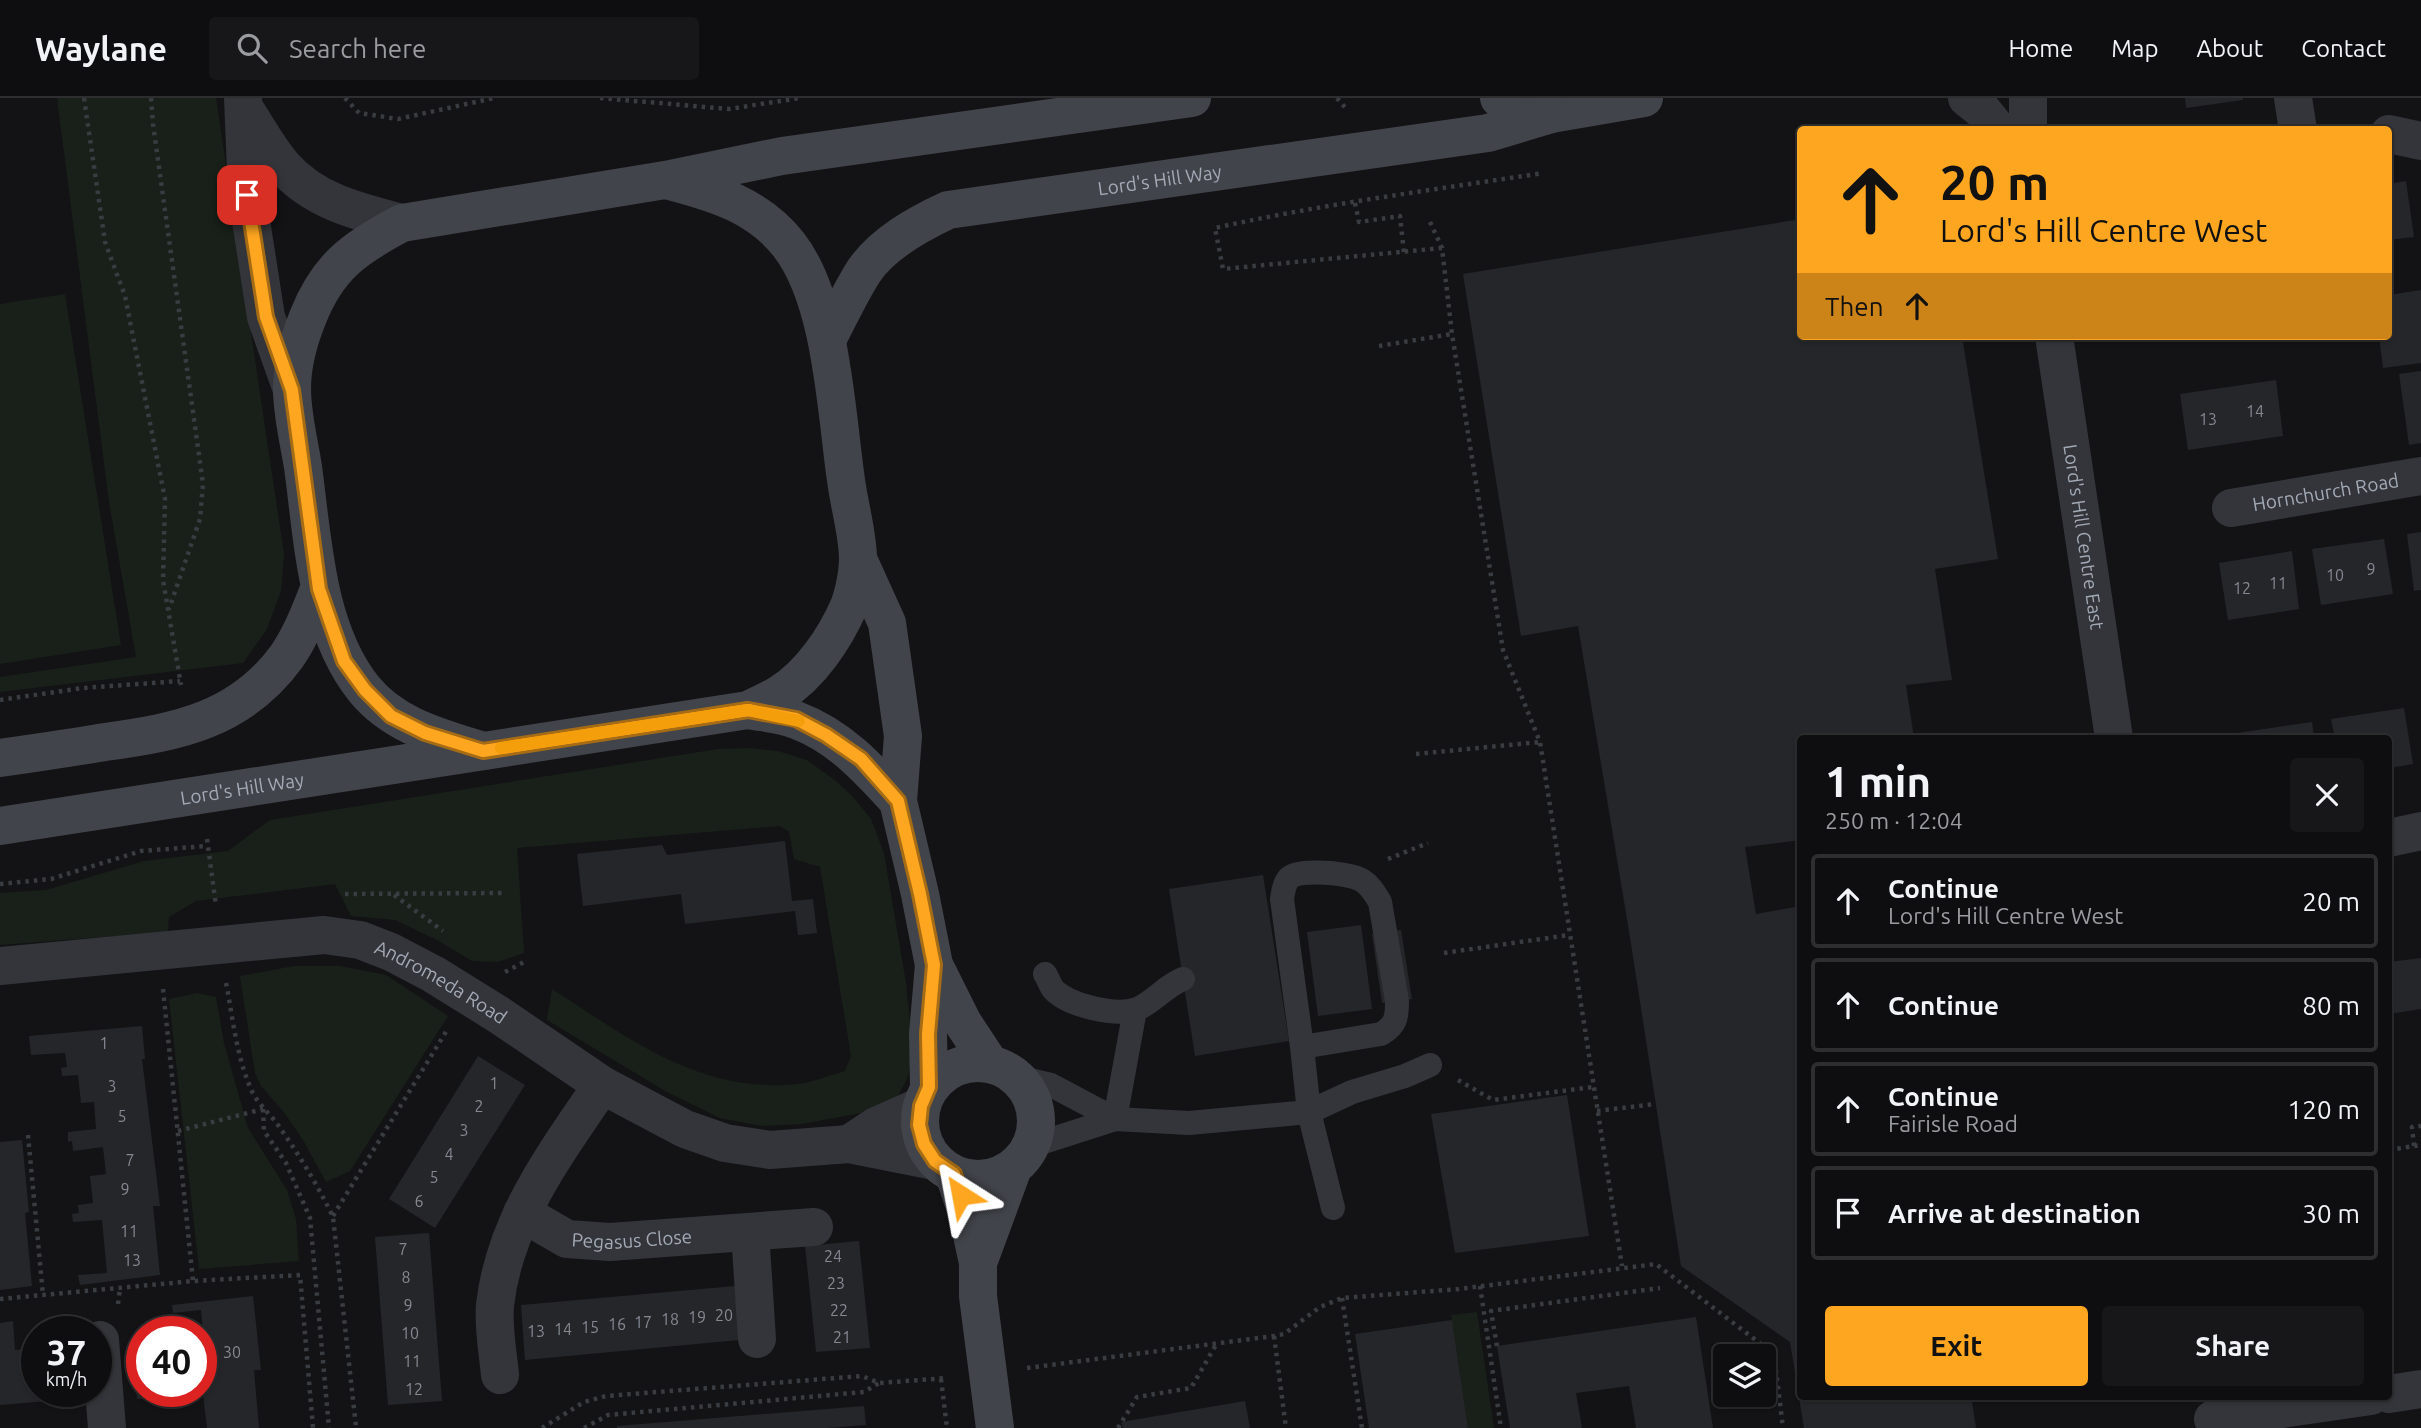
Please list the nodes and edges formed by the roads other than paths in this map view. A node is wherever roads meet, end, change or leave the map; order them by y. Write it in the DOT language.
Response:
graph roads {
  1 [pos="1192,98"];
  2 [pos="1499,98"];
  3 [pos="1644,98"];
  4 [pos="1967,98"];
  5 [pos="2028,98"];
  6 [pos="2293,98"];
  7 [pos="244,103"];
  8 [pos="1551,114"];
  9 [pos="1995,126"];
  10 [pos="2028,126"];
  11 [pos="2297,126"];
  12 [pos="2392,135"];
  13 [pos="2421,141"];
  14 [pos="665,180"];
  15 [pos="402,223"];
  16 [pos="827,340"];
  17 [pos="2055,340"];
  18 [pos="292,390"];
  19 [pos="2421,477"];
  20 [pos="2231,508"];
  21 [pos="858,559"];
  22 [pos="319,589"];
  23 [pos="748,710"];
  24 [pos="2114,735"];
  25 [pos="483,751"];
  26 [pos="0,758"];
  27 [pos="898,801"];
  28 [pos="0,826"];
  29 [pos="2421,831"];
  30 [pos="2392,837"];
  31 [pos="934,965"];
  32 [pos="0,966"];
  33 [pos="1045,974"];
  34 [pos="1183,979"];
  35 [pos="1135,1010"];
  36 [pos="1302,1047"];
  37 [pos="1430,1065"];
  38 [pos="1003,1070"];
  39 [pos="602,1086"];
  40 [pos="925,1097"];
  41 [pos="1309,1112"];
  42 [pos="1115,1119"];
  43 [pos="849,1144"];
  44 [pos="1022,1157"];
  45 [pos="944,1168"];
  46 [pos="1333,1208"];
  47 [pos="522,1213"];
  48 [pos="814,1227"];
  49 [pos="750,1232"];
  50 [pos="978,1263"];
  51 [pos="757,1339"];
  52 [pos="499,1375"];
  53 [pos="2421,1389"];
  54 [pos="2392,1394"];
  55 [pos="2338,1400"];
  56 [pos="105,1407"];
  57 [pos="2213,1415"];
  58 [pos="107,1428"];
  59 [pos="995,1428"];
  1 -- 14 [label="street"];
  2 -- 8 [label="street"];
  3 -- 8 [label="street, Lord's Hill Way"];
  4 -- 9 [label="street"];
  5 -- 10 [label="street"];
  6 -- 11 [label="street"];
  7 -- 15 [label="street"];
  7 -- 18 [label="street"];
  8 -- 16 [label="street, Lord's Hill Way"];
  12 -- 13 [label="street"];
  14 -- 15 [label="street"];
  14 -- 16 [label="street"];
  15 -- 18 [label="street"];
  16 -- 21 [label="street"];
  17 -- 24 [label="street, Lord's Hill Centre East"];
  18 -- 22 [label="street"];
  19 -- 20 [label="street, Hornchurch Road"];
  21 -- 23 [label="street"];
  21 -- 27 [label="street"];
  22 -- 25 [label="street"];
  22 -- 26 [label="street"];
  23 -- 25 [label="street, Lord's Hill Way"];
  23 -- 27 [label="street"];
  25 -- 28 [label="street, Lord's Hill Way"];
  27 -- 31 [label="street"];
  29 -- 30 [label="street"];
  31 -- 38 [label="street"];
  31 -- 40 [label="street"];
  32 -- 39 [label="street, Andromeda Road"];
  33 -- 35 [label="lane"];
  34 -- 35 [label="lane"];
  35 -- 42 [label="lane"];
  36 -- 36 [label="lane"];
  36 -- 41 [label="lane"];
  37 -- 41 [label="lane"];
  38 -- 40 [label="street"];
  38 -- 42 [label="lane"];
  38 -- 44 [label="street"];
  39 -- 43 [label="street, Andromeda Road"];
  39 -- 47 [label="street"];
  40 -- 43 [label="street, Andromeda Road"];
  40 -- 45 [label="street"];
  41 -- 42 [label="lane"];
  41 -- 46 [label="lane"];
  42 -- 44 [label="lane"];
  43 -- 45 [label="street, Andromeda Road"];
  44 -- 45 [label="street"];
  44 -- 50 [label="street"];
  45 -- 50 [label="street"];
  47 -- 49 [label="street, Pegasus Close"];
  47 -- 52 [label="street"];
  48 -- 49 [label="street, Pegasus Close"];
  49 -- 51 [label="street"];
  50 -- 59 [label="street"];
  53 -- 54 [label="street"];
  55 -- 57 [label="street"];
  56 -- 58 [label="street"];
}
